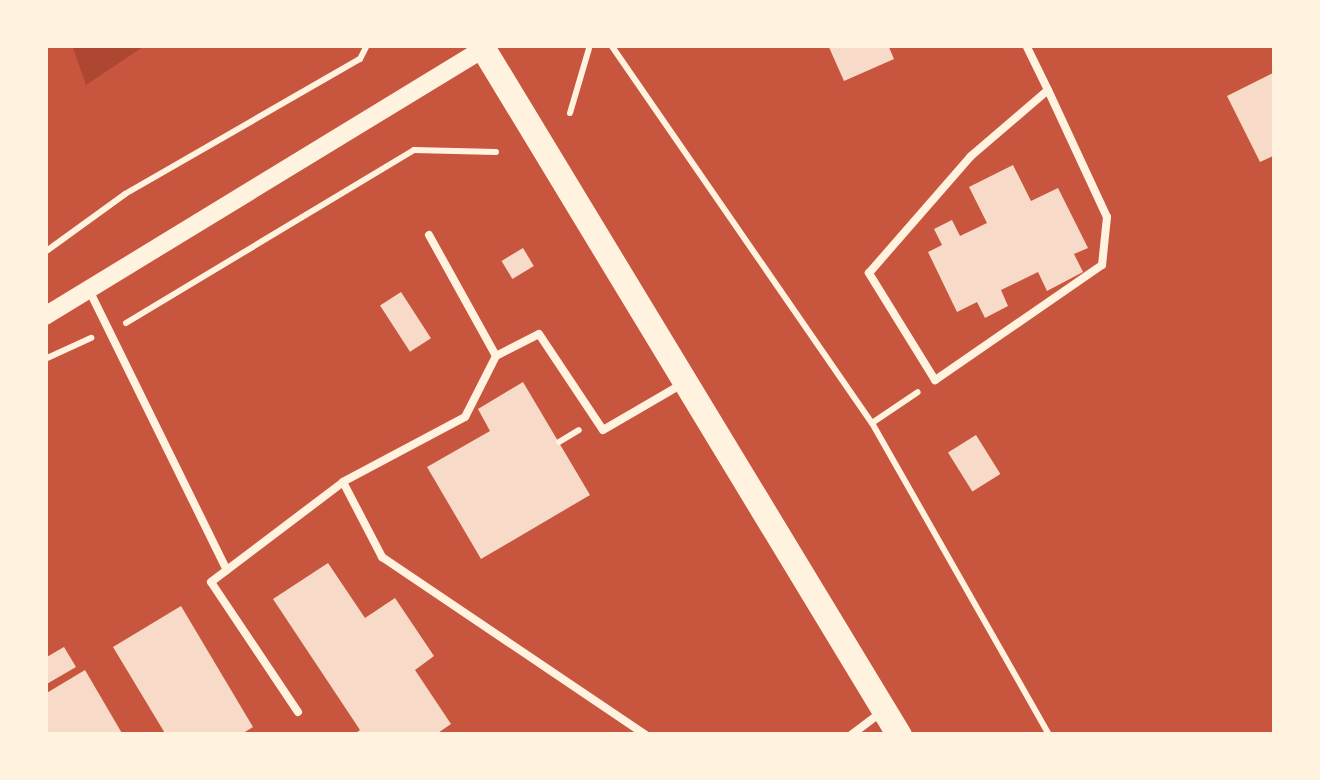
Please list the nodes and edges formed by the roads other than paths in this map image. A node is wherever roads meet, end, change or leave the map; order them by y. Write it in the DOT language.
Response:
graph roads {
  1 [pos="1026,45"];
  2 [pos="482,47"];
  3 [pos="1048,90"];
  4 [pos="429,235"];
  5 [pos="88,288"];
  6 [pos="45,316"];
  7 [pos="496,356"];
  8 [pos="685,382"];
  9 [pos="343,482"];
  10 [pos="227,570"];
  11 [pos="884,710"];
  12 [pos="298,712"];
  13 [pos="646,735"];
  14 [pos="851,735"];
  15 [pos="899,735"];
  1 -- 3 [label="lane"];
  2 -- 5 [label="street"];
  2 -- 8 [label="main road"];
  3 -- 3 [label="lane"];
  4 -- 7 [label="lane"];
  5 -- 6 [label="street"];
  5 -- 10 [label="lane"];
  7 -- 8 [label="lane"];
  7 -- 9 [label="lane"];
  8 -- 11 [label="main road"];
  9 -- 10 [label="lane"];
  9 -- 13 [label="lane"];
  10 -- 12 [label="lane"];
  11 -- 14 [label="lane"];
  11 -- 15 [label="main road"];
}
